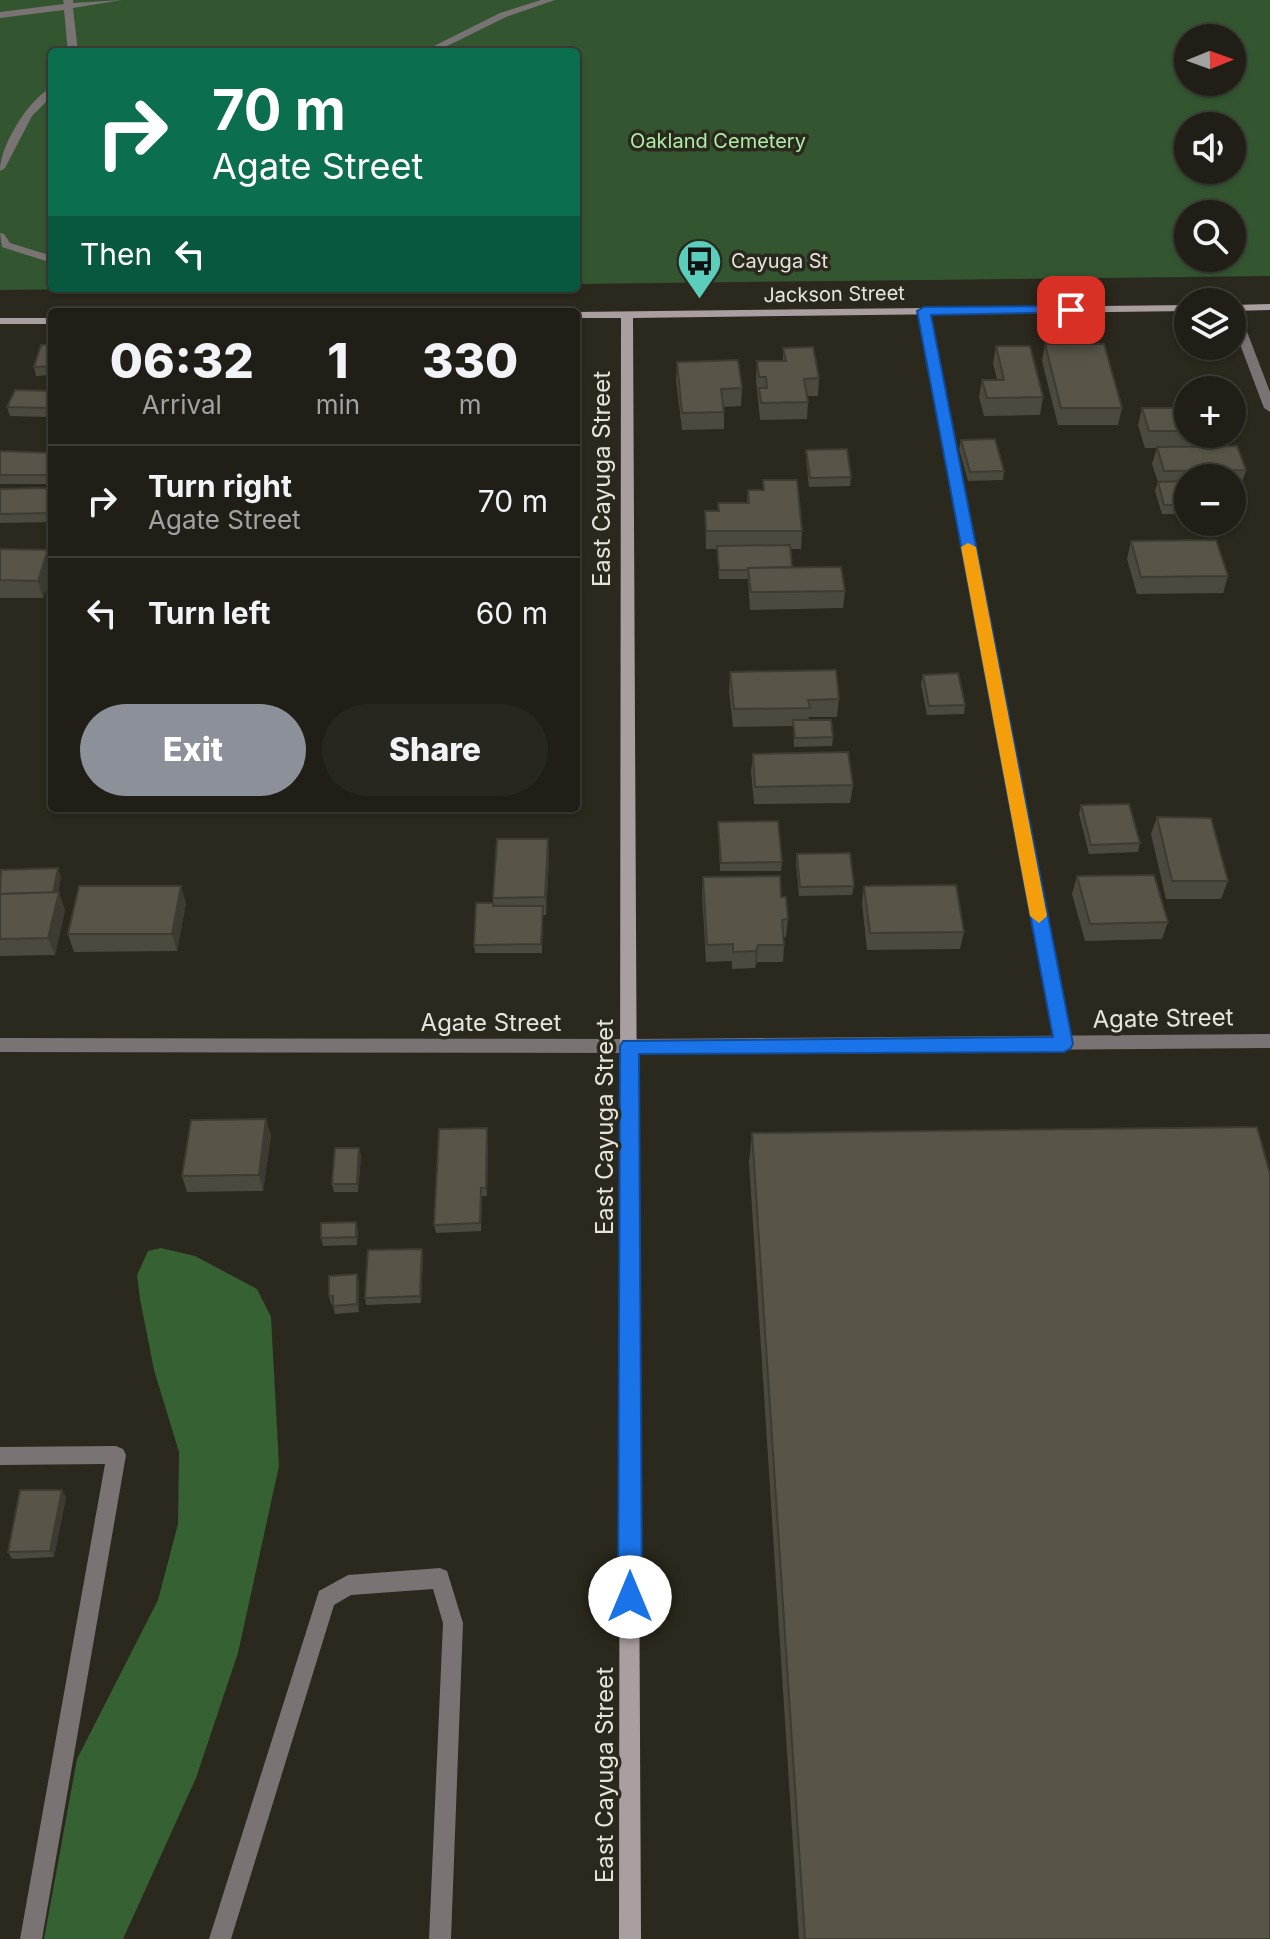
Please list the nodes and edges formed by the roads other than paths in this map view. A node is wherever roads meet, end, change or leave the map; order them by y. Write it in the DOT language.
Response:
graph roads {
  1 [pos="117,0"];
  2 [pos="550,0"];
  3 [pos="68,4"];
  4 [pos="0,15"];
  5 [pos="73,48"];
  6 [pos="435,48"];
  7 [pos="48,94"];
  8 [pos="0,168"];
  9 [pos="0,236"];
  10 [pos="48,259"];
  11 [pos="1270,307"];
  12 [pos="1174,308"];
  13 [pos="1246,308"];
  14 [pos="924,311"];
  15 [pos="627,314"];
  16 [pos="580,315"];
  17 [pos="0,321"];
  18 [pos="48,321"];
  19 [pos="1246,345"];
  20 [pos="1270,408"];
  21 [pos="1270,1041"];
  22 [pos="1064,1044"];
  23 [pos="0,1045"];
  24 [pos="630,1046"];
  25 [pos="0,1456"];
  26 [pos="31,1939"];
  27 [pos="220,1939"];
  28 [pos="440,1939"];
  29 [pos="630,1939"];
  1 -- 3 [label="street"];
  2 -- 6 [label="street"];
  3 -- 4 [label="street"];
  3 -- 5 [label="street"];
  7 -- 8 [label="street"];
  9 -- 10 [label="street"];
  11 -- 13 [label="street"];
  12 -- 14 [label="street, Jackson Street"];
  14 -- 15 [label="street, Jackson Street"];
  14 -- 22 [label="street"];
  15 -- 16 [label="street, Jackson Street"];
  15 -- 24 [label="street, East Cayuga Street"];
  17 -- 18 [label="street"];
  19 -- 20 [label="street"];
  21 -- 22 [label="street, Agate Street"];
  22 -- 24 [label="street, Agate Street"];
  23 -- 24 [label="street, Agate Street"];
  24 -- 29 [label="street, East Cayuga Street"];
  25 -- 26 [label="street"];
  27 -- 28 [label="street"];
}
